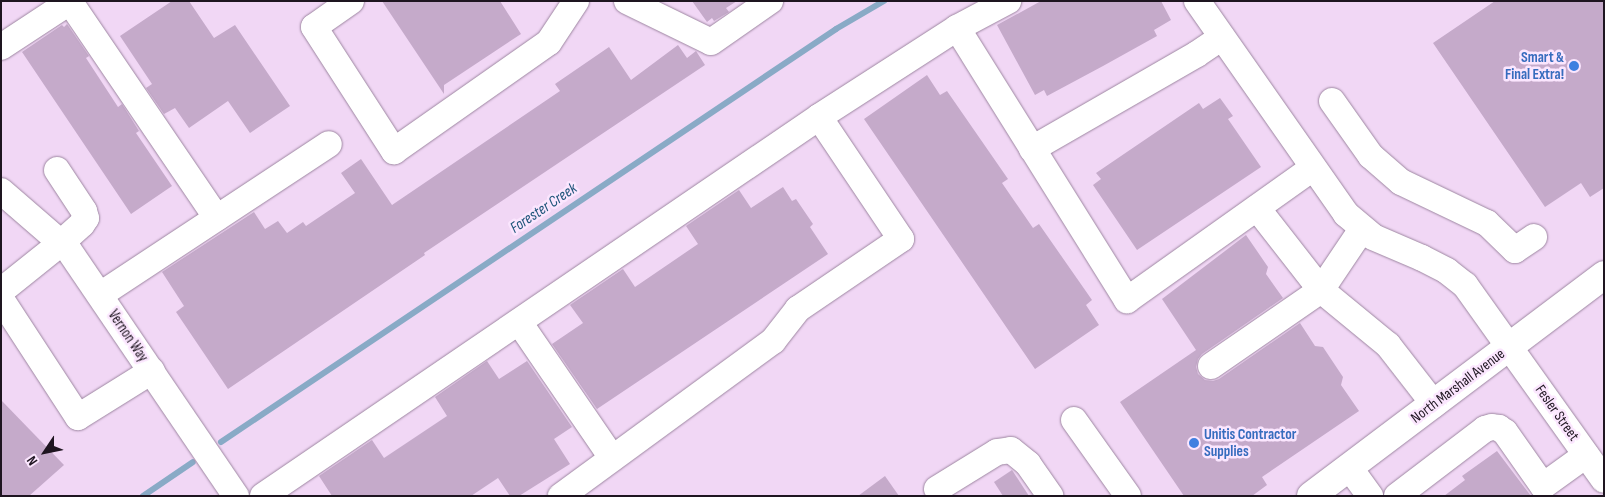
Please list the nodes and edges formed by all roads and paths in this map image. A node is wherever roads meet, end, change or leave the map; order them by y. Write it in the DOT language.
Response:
graph roads {
  1 [pos="70,1"];
  2 [pos="351,1"];
  3 [pos="576,1"];
  4 [pos="627,1"];
  5 [pos="770,1"];
  6 [pos="1008,1"];
  7 [pos="1197,1"];
  8 [pos="957,28"];
  9 [pos="1222,37"];
  10 [pos="1,47"];
  11 [pos="1332,101"];
  12 [pos="819,117"];
  13 [pos="329,144"];
  14 [pos="1032,149"];
  15 [pos="1313,168"];
  16 [pos="57,170"];
  17 [pos="1,191"];
  18 [pos="1257,208"];
  19 [pos="218,218"];
  20 [pos="1362,229"];
  21 [pos="1534,237"];
  22 [pos="61,243"];
  23 [pos="1604,275"];
  24 [pos="1321,290"];
  25 [pos="1,291"];
  26 [pos="100,295"];
  27 [pos="1,299"];
  28 [pos="518,322"];
  29 [pos="1510,347"];
  30 [pos="1211,366"];
  31 [pos="152,371"];
  32 [pos="1434,404"];
  33 [pos="1074,420"];
  34 [pos="1586,455"];
  35 [pos="612,458"];
  36 [pos="1349,467"];
  37 [pos="1604,480"];
  38 [pos="937,489"];
  39 [pos="236,496"];
  40 [pos="263,496"];
  41 [pos="561,496"];
  42 [pos="1050,496"];
  43 [pos="1128,496"];
  44 [pos="1311,496"];
  45 [pos="1370,496"];
  46 [pos="1397,496"];
  1 -- 10 [label="street"];
  1 -- 19 [label="street"];
  2 -- 3 [label="street"];
  4 -- 5 [label="street"];
  6 -- 8 [label="street"];
  7 -- 9 [label="street, Fesler Street"];
  8 -- 12 [label="street"];
  8 -- 14 [label="street"];
  9 -- 14 [label="street"];
  9 -- 15 [label="street, Fesler Street"];
  11 -- 21 [label="street"];
  12 -- 28 [label="street"];
  12 -- 35 [label="street"];
  13 -- 19 [label="street"];
  14 -- 18 [label="street"];
  15 -- 18 [label="street"];
  15 -- 20 [label="street, Fesler Street"];
  16 -- 22 [label="street"];
  17 -- 22 [label="street, Vernon Way"];
  18 -- 24 [label="street"];
  19 -- 26 [label="street"];
  20 -- 24 [label="street"];
  20 -- 29 [label="street, Fesler Street"];
  22 -- 25 [label="street"];
  22 -- 26 [label="street, Vernon Way"];
  23 -- 29 [label="main road, North Marshall Avenue"];
  24 -- 30 [label="street"];
  24 -- 32 [label="street"];
  26 -- 31 [label="street, Vernon Way"];
  27 -- 31 [label="street"];
  28 -- 35 [label="street"];
  28 -- 40 [label="street"];
  29 -- 32 [label="main road, North Marshall Avenue"];
  29 -- 34 [label="street, Fesler Street"];
  31 -- 39 [label="street, Vernon Way"];
  32 -- 36 [label="main road, North Marshall Avenue"];
  33 -- 43 [label="street"];
  34 -- 37 [label="street, Fesler Street"];
  34 -- 46 [label="street"];
  35 -- 41 [label="street"];
  36 -- 44 [label="main road, North Marshall Avenue"];
  36 -- 45 [label="street"];
  38 -- 42 [label="street"];
}
